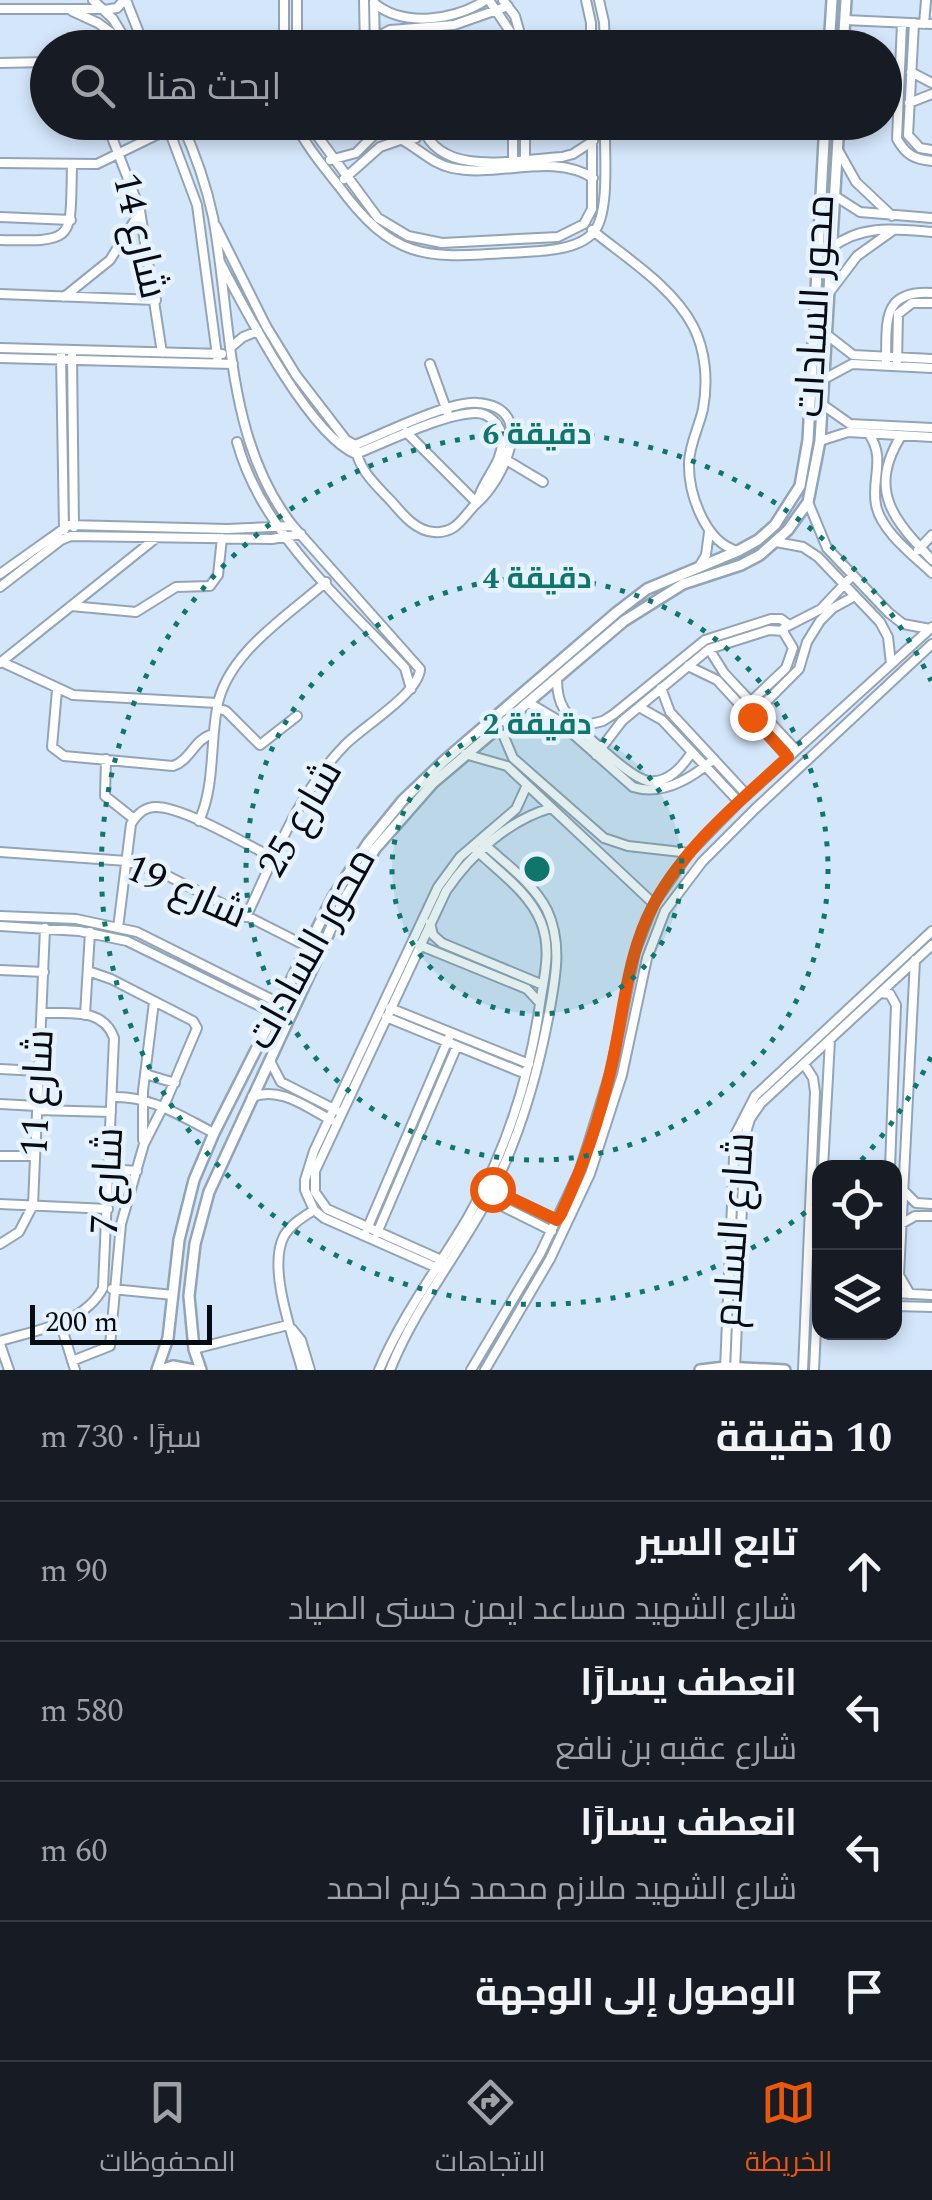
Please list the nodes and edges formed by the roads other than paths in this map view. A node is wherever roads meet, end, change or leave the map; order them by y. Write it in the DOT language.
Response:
graph roads {
  1 [pos="93,0"];
  2 [pos="125,0"];
  3 [pos="284,0"];
  4 [pos="297,0"];
  5 [pos="488,0"];
  6 [pos="586,0"];
  7 [pos="599,0"];
  8 [pos="832,0"];
  9 [pos="846,0"];
  10 [pos="926,0"];
  11 [pos="371,1"];
  12 [pos="506,3"];
  13 [pos="68,9"];
  14 [pos="0,10"];
  15 [pos="102,10"];
  16 [pos="498,12"];
  17 [pos="845,20"];
  18 [pos="902,23"];
  19 [pos="923,24"];
  20 [pos="107,30"];
  21 [pos="117,30"];
  22 [pos="138,30"];
  23 [pos="284,30"];
  24 [pos="297,30"];
  25 [pos="367,30"];
  26 [pos="374,30"];
  27 [pos="390,30"];
  28 [pos="509,30"];
  29 [pos="520,30"];
  30 [pos="591,30"];
  31 [pos="603,30"];
  32 [pos="830,30"];
  33 [pos="844,30"];
  34 [pos="902,30"];
  35 [pos="0,62"];
  36 [pos="30,62"];
  37 [pos="911,72"];
  38 [pos="932,83"];
  39 [pos="932,94"];
  40 [pos="909,103"];
  41 [pos="114,140"];
  42 [pos="145,140"];
  43 [pos="173,140"];
  44 [pos="188,140"];
  45 [pos="306,140"];
  46 [pos="319,140"];
  47 [pos="369,140"];
  48 [pos="402,140"];
  49 [pos="429,140"];
  50 [pos="513,140"];
  51 [pos="525,140"];
  52 [pos="604,140"];
  53 [pos="824,140"];
  54 [pos="829,140"];
  55 [pos="838,140"];
  56 [pos="898,140"];
  57 [pos="593,141"];
  58 [pos="838,144"];
  59 [pos="932,150"];
  60 [pos="120,155"];
  61 [pos="332,160"];
  62 [pos="932,161"];
  63 [pos="321,163"];
  64 [pos="0,164"];
  65 [pos="513,164"];
  66 [pos="525,164"];
  67 [pos="72,166"];
  68 [pos="346,177"];
  69 [pos="594,178"];
  70 [pos="604,178"];
  71 [pos="338,185"];
  72 [pos="835,196"];
  73 [pos="140,210"];
  74 [pos="892,216"];
  75 [pos="0,217"];
  76 [pos="932,218"];
  77 [pos="71,220"];
  78 [pos="214,220"];
  79 [pos="584,224"];
  80 [pos="895,229"];
  81 [pos="594,232"];
  82 [pos="932,232"];
  83 [pos="0,240"];
  84 [pos="831,248"];
  85 [pos="218,258"];
  86 [pos="818,270"];
  87 [pos="830,270"];
  88 [pos="932,292"];
  89 [pos="828,293"];
  90 [pos="0,294"];
  91 [pos="64,296"];
  92 [pos="156,300"];
  93 [pos="932,302"];
  94 [pos="262,328"];
  95 [pos="826,334"];
  96 [pos="0,348"];
  97 [pos="162,352"];
  98 [pos="61,354"];
  99 [pos="72,354"];
  100 [pos="231,356"];
  101 [pos="0,358"];
  102 [pos="218,359"];
  103 [pos="932,359"];
  104 [pos="886,361"];
  105 [pos="897,362"];
  106 [pos="430,364"];
  107 [pos="932,368"];
  108 [pos="824,379"];
  109 [pos="822,405"];
  110 [pos="448,414"];
  111 [pos="932,428"];
  112 [pos="886,430"];
  113 [pos="404,431"];
  114 [pos="869,434"];
  115 [pos="901,436"];
  116 [pos="932,437"];
  117 [pos="237,442"];
  118 [pos="820,442"];
  119 [pos="356,449"];
  120 [pos="508,461"];
  121 [pos="543,482"];
  122 [pos="274,502"];
  123 [pos="808,502"];
  124 [pos="477,504"];
  125 [pos="264,508"];
  126 [pos="68,525"];
  127 [pos="293,526"];
  128 [pos="278,528"];
  129 [pos="709,532"];
  130 [pos="300,534"];
  131 [pos="932,535"];
  132 [pos="70,537"];
  133 [pos="156,538"];
  134 [pos="222,538"];
  135 [pos="287,538"];
  136 [pos="776,542"];
  137 [pos="738,550"];
  138 [pos="917,551"];
  139 [pos="928,558"];
  140 [pos="700,565"];
  141 [pos="932,573"];
  142 [pos="0,574"];
  143 [pos="852,575"];
  144 [pos="326,582"];
  145 [pos="843,584"];
  146 [pos="0,587"];
  147 [pos="855,596"];
  148 [pos="72,606"];
  149 [pos="786,628"];
  150 [pos="931,628"];
  151 [pos="932,644"];
  152 [pos="709,648"];
  153 [pos="794,648"];
  154 [pos="804,650"];
  155 [pos="1,662"];
  156 [pos="891,664"];
  157 [pos="688,666"];
  158 [pos="557,679"];
  159 [pos="662,688"];
  160 [pos="411,689"];
  161 [pos="57,690"];
  162 [pos="529,703"];
  163 [pos="747,705"];
  164 [pos="217,706"];
  165 [pos="639,708"];
  166 [pos="755,714"];
  167 [pos="297,716"];
  168 [pos="497,721"];
  169 [pos="579,727"];
  170 [pos="213,734"];
  171 [pos="796,750"];
  172 [pos="463,751"];
  173 [pos="600,751"];
  174 [pos="692,752"];
  175 [pos="788,757"];
  176 [pos="106,759"];
  177 [pos="714,759"];
  178 [pos="705,766"];
  179 [pos="528,786"];
  180 [pos="746,795"];
  181 [pos="739,802"];
  182 [pos="551,808"];
  183 [pos="134,818"];
  184 [pos="198,821"];
  185 [pos="479,846"];
  186 [pos="0,852"];
  187 [pos="690,852"];
  188 [pos="274,858"];
  189 [pos="128,861"];
  190 [pos="702,862"];
  191 [pos="654,904"];
  192 [pos="665,911"];
  193 [pos="0,916"];
  194 [pos="246,918"];
  195 [pos="430,923"];
  196 [pos="0,926"];
  197 [pos="118,926"];
  198 [pos="45,928"];
  199 [pos="932,931"];
  200 [pos="90,932"];
  201 [pos="116,938"];
  202 [pos="419,945"];
  203 [pos="932,945"];
  204 [pos="308,947"];
  205 [pos="915,960"];
  206 [pos="0,970"];
  207 [pos="88,971"];
  208 [pos="44,972"];
  209 [pos="543,985"];
  210 [pos="880,994"];
  211 [pos="154,1002"];
  212 [pos="280,1002"];
  213 [pos="540,1004"];
  214 [pos="388,1012"];
  215 [pos="42,1013"];
  216 [pos="275,1013"];
  217 [pos="86,1014"];
  218 [pos="291,1015"];
  219 [pos="452,1040"];
  220 [pos="830,1040"];
  221 [pos="270,1061"];
  222 [pos="804,1064"];
  223 [pos="0,1069"];
  224 [pos="527,1069"];
  225 [pos="39,1071"];
  226 [pos="145,1074"];
  227 [pos="175,1083"];
  228 [pos="252,1097"];
  229 [pos="112,1098"];
  230 [pos="142,1100"];
  231 [pos="0,1104"];
  232 [pos="37,1108"];
  233 [pos="163,1108"];
  234 [pos="338,1111"];
  235 [pos="111,1112"];
  236 [pos="333,1121"];
  237 [pos="214,1132"];
  238 [pos="144,1144"];
  239 [pos="0,1156"];
  240 [pos="34,1156"];
  241 [pos="823,1160"];
  242 [pos="890,1160"];
  243 [pos="109,1169"];
  244 [pos="137,1172"];
  245 [pos="488,1188"];
  246 [pos="902,1189"];
  247 [pos="484,1197"];
  248 [pos="0,1204"];
  249 [pos="932,1204"];
  250 [pos="33,1205"];
  251 [pos="318,1207"];
  252 [pos="108,1209"];
  253 [pos="932,1216"];
  254 [pos="557,1220"];
  255 [pos="902,1223"];
  256 [pos="736,1224"];
  257 [pos="567,1225"];
  258 [pos="367,1229"];
  259 [pos="552,1230"];
  260 [pos="377,1234"];
  261 [pos="0,1244"];
  262 [pos="900,1250"];
  263 [pos="540,1254"];
  264 [pos="550,1259"];
  265 [pos="442,1266"];
  266 [pos="103,1288"];
  267 [pos="115,1289"];
  268 [pos="172,1294"];
  269 [pos="902,1294"];
  270 [pos="914,1294"];
  271 [pos="932,1294"];
  272 [pos="902,1306"];
  273 [pos="916,1306"];
  274 [pos="932,1307"];
  275 [pos="60,1322"];
  276 [pos="288,1326"];
  277 [pos="816,1340"];
  278 [pos="0,1342"];
  279 [pos="194,1349"];
  280 [pos="74,1366"];
  281 [pos="730,1369"];
  282 [pos="9,1370"];
  283 [pos="159,1370"];
  284 [pos="198,1370"];
  285 [pos="302,1370"];
  286 [pos="310,1370"];
  287 [pos="379,1370"];
  288 [pos="390,1370"];
  289 [pos="471,1370"];
  290 [pos="485,1370"];
  291 [pos="700,1370"];
  292 [pos="785,1370"];
  293 [pos="802,1370"];
  294 [pos="814,1370"];
  1 -- 15 [label="street"];
  2 -- 15 [label="street"];
  2 -- 22 [label="street"];
  3 -- 23 [label="street"];
  4 -- 24 [label="street"];
  5 -- 11 [label="street"];
  5 -- 16 [label="street"];
  6 -- 30 [label="street"];
  7 -- 31 [label="street"];
  8 -- 32 [label="street"];
  9 -- 17 [label="street"];
  10 -- 19 [label="street"];
  11 -- 25 [label="street"];
  11 -- 26 [label="street"];
  12 -- 16 [label="street"];
  12 -- 29 [label="street"];
  13 -- 14 [label="street"];
  13 -- 15 [label="street"];
  13 -- 20 [label="street"];
  15 -- 21 [label="street"];
  16 -- 27 [label="street"];
  16 -- 28 [label="street"];
  17 -- 18 [label="street"];
  17 -- 33 [label="street"];
  18 -- 19 [label="street"];
  18 -- 34 [label="street"];
  19 -- 37 [label="street"];
  35 -- 36 [label="street"];
  37 -- 38 [label="street"];
  37 -- 40 [label="street"];
  39 -- 40 [label="street"];
  40 -- 59 [label="street"];
  41 -- 60 [label="street, شارع 14"];
  42 -- 60 [label="street"];
  43 -- 102 [label="street"];
  44 -- 78 [label="street"];
  45 -- 63 [label="street"];
  46 -- 61 [label="street"];
  47 -- 61 [label="street"];
  48 -- 65 [label="street"];
  48 -- 68 [label="street"];
  49 -- 65 [label="street"];
  50 -- 65 [label="street"];
  51 -- 66 [label="street"];
  52 -- 70 [label="street"];
  53 -- 86 [label="street, محور السادات"];
  54 -- 58 [label="street"];
  55 -- 58 [label="street, محور السادات"];
  56 -- 62 [label="street"];
  57 -- 66 [label="street"];
  57 -- 69 [label="street"];
  58 -- 72 [label="street, محور السادات"];
  58 -- 74 [label="street"];
  60 -- 67 [label="street"];
  60 -- 73 [label="street, شارع 14"];
  61 -- 63 [label="street"];
  61 -- 68 [label="street"];
  63 -- 71 [label="street"];
  64 -- 67 [label="street"];
  65 -- 66 [label="street"];
  66 -- 69 [label="street"];
  67 -- 77 [label="street"];
  68 -- 71 [label="street"];
  68 -- 79 [label="street"];
  69 -- 70 [label="street"];
  69 -- 79 [label="street"];
  70 -- 81 [label="street"];
  71 -- 81 [label="street"];
  72 -- 74 [label="street"];
  72 -- 84 [label="street, محور السادات"];
  73 -- 91 [label="street"];
  73 -- 92 [label="street, شارع 14"];
  74 -- 76 [label="street"];
  75 -- 77 [label="street"];
  77 -- 83 [label="street"];
  78 -- 85 [label="street"];
  78 -- 94 [label="street"];
  79 -- 81 [label="street"];
  80 -- 82 [label="street"];
  80 -- 84 [label="street"];
  80 -- 89 [label="street"];
  81 -- 129 [label="street"];
  84 -- 87 [label="street, محور السادات"];
  85 -- 94 [label="street"];
  85 -- 100 [label="street"];
  86 -- 87 [label="street"];
  86 -- 137 [label="street, محور السادات"];
  87 -- 89 [label="street, محور السادات"];
  88 -- 104 [label="street"];
  89 -- 95 [label="street, محور السادات"];
  90 -- 91 [label="street"];
  91 -- 92 [label="street"];
  92 -- 97 [label="street, شارع 14"];
  93 -- 105 [label="street"];
  94 -- 100 [label="street"];
  94 -- 119 [label="street"];
  95 -- 104 [label="street"];
  95 -- 108 [label="street, محور السادات"];
  96 -- 98 [label="street"];
  97 -- 99 [label="street"];
  97 -- 102 [label="street"];
  98 -- 99 [label="street"];
  98 -- 101 [label="street"];
  98 -- 126 [label="street"];
  99 -- 102 [label="street"];
  99 -- 126 [label="street"];
  100 -- 102 [label="street"];
  100 -- 122 [label="street"];
  103 -- 105 [label="street"];
  104 -- 105 [label="street"];
  104 -- 108 [label="street"];
  105 -- 107 [label="street"];
  106 -- 110 [label="street"];
  108 -- 109 [label="street, محور السادات"];
  109 -- 112 [label="street"];
  109 -- 118 [label="street, محور السادات"];
  110 -- 113 [label="street"];
  110 -- 120 [label="street"];
  110 -- 124 [label="street"];
  111 -- 112 [label="street"];
  112 -- 114 [label="street"];
  112 -- 115 [label="street"];
  113 -- 119 [label="street"];
  113 -- 124 [label="street"];
  114 -- 118 [label="street"];
  114 -- 138 [label="street"];
  115 -- 116 [label="street"];
  115 -- 138 [label="street"];
  117 -- 125 [label="street"];
  118 -- 123 [label="street, محور السادات"];
  119 -- 124 [label="street"];
  120 -- 121 [label="street"];
  120 -- 124 [label="street"];
  122 -- 125 [label="street"];
  122 -- 127 [label="street"];
  123 -- 136 [label="street, محور السادات"];
  123 -- 143 [label="street"];
  125 -- 128 [label="street"];
  126 -- 128 [label="street"];
  126 -- 132 [label="street"];
  126 -- 142 [label="street"];
  127 -- 128 [label="street"];
  127 -- 130 [label="street"];
  128 -- 135 [label="street"];
  129 -- 137 [label="street"];
  129 -- 140 [label="street"];
  130 -- 135 [label="street"];
  130 -- 160 [label="street"];
  131 -- 138 [label="street"];
  132 -- 133 [label="street"];
  132 -- 146 [label="street"];
  133 -- 134 [label="street"];
  133 -- 148 [label="street"];
  134 -- 135 [label="street"];
  134 -- 148 [label="street"];
  135 -- 144 [label="street"];
  136 -- 145 [label="street"];
  136 -- 158 [label="street, محور السادات"];
  137 -- 140 [label="street, محور السادات"];
  138 -- 139 [label="street"];
  139 -- 141 [label="street"];
  140 -- 168 [label="street, محور السادات"];
  143 -- 145 [label="street"];
  143 -- 150 [label="street"];
  144 -- 160 [label="street"];
  144 -- 164 [label="street"];
  145 -- 147 [label="street"];
  145 -- 149 [label="street"];
  147 -- 154 [label="street"];
  147 -- 156 [label="street"];
  148 -- 155 [label="street"];
  149 -- 152 [label="street"];
  149 -- 153 [label="street"];
  149 -- 169 [label="street"];
  150 -- 156 [label="street"];
  151 -- 190 [label="street"];
  152 -- 157 [label="street"];
  152 -- 163 [label="street"];
  153 -- 154 [label="street"];
  153 -- 163 [label="street"];
  154 -- 166 [label="street"];
  155 -- 161 [label="street"];
  156 -- 171 [label="street"];
  157 -- 159 [label="street"];
  157 -- 163 [label="street"];
  158 -- 162 [label="street, محور السادات"];
  158 -- 169 [label="street"];
  159 -- 165 [label="street"];
  159 -- 177 [label="street"];
  160 -- 188 [label="street, شارع 25"];
  161 -- 164 [label="street"];
  161 -- 176 [label="street"];
  162 -- 168 [label="street, محور السادات"];
  162 -- 173 [label="street"];
  163 -- 166 [label="street"];
  164 -- 167 [label="street"];
  164 -- 170 [label="street"];
  165 -- 173 [label="street"];
  165 -- 174 [label="street"];
  166 -- 171 [label="street"];
  166 -- 175 [label="street"];
  168 -- 172 [label="street, محور السادات"];
  168 -- 187 [label="street"];
  169 -- 173 [label="street"];
  170 -- 176 [label="street"];
  170 -- 184 [label="street"];
  171 -- 175 [label="street"];
  172 -- 179 [label="street"];
  172 -- 204 [label="street, محور السادات"];
  172 -- 218 [label="street, محور السادات"];
  173 -- 174 [label="street"];
  173 -- 178 [label="street"];
  174 -- 178 [label="street"];
  175 -- 180 [label="street"];
  176 -- 183 [label="street"];
  177 -- 178 [label="street"];
  177 -- 180 [label="street"];
  178 -- 181 [label="street"];
  179 -- 182 [label="street"];
  179 -- 185 [label="street"];
  180 -- 181 [label="street"];
  181 -- 187 [label="street"];
  182 -- 185 [label="street"];
  182 -- 191 [label="street"];
  183 -- 184 [label="street"];
  183 -- 189 [label="street"];
  184 -- 188 [label="street"];
  185 -- 195 [label="street"];
  185 -- 209 [label="street"];
  185 -- 234 [label="street"];
  185 -- 245 [label="street"];
  186 -- 189 [label="street, شارع 19"];
  187 -- 190 [label="street"];
  187 -- 191 [label="street"];
  188 -- 194 [label="street, شارع 25"];
  189 -- 194 [label="street, شارع 19"];
  189 -- 197 [label="street"];
  190 -- 192 [label="street"];
  191 -- 192 [label="street"];
  191 -- 254 [label="street"];
  192 -- 257 [label="street"];
  193 -- 197 [label="street"];
  194 -- 204 [label="street, شارع 19"];
  195 -- 202 [label="street"];
  195 -- 209 [label="street"];
  196 -- 198 [label="street"];
  197 -- 201 [label="street"];
  197 -- 212 [label="street"];
  198 -- 200 [label="street"];
  198 -- 208 [label="street, شارع 11"];
  199 -- 256 [label="street, شارع السلام"];
  200 -- 201 [label="street"];
  200 -- 207 [label="street"];
  201 -- 216 [label="street"];
  202 -- 213 [label="street"];
  202 -- 214 [label="street"];
  203 -- 205 [label="street, شارع السلام"];
  204 -- 212 [label="street, محور السادات"];
  205 -- 210 [label="street, شارع السلام"];
  205 -- 246 [label="street"];
  206 -- 208 [label="street"];
  207 -- 211 [label="street"];
  207 -- 217 [label="street"];
  208 -- 215 [label="street, شارع 11"];
  209 -- 213 [label="street"];
  210 -- 220 [label="street, شارع السلام"];
  210 -- 242 [label="street"];
  211 -- 226 [label="street"];
  211 -- 227 [label="street"];
  212 -- 216 [label="street, محور السادات"];
  212 -- 218 [label="street"];
  213 -- 224 [label="street"];
  214 -- 219 [label="street"];
  214 -- 234 [label="street"];
  215 -- 217 [label="street"];
  215 -- 225 [label="street, شارع 11"];
  216 -- 218 [label="street"];
  216 -- 237 [label="street, محور السادات"];
  217 -- 229 [label="street, شارع 7"];
  218 -- 221 [label="street, محور السادات"];
  219 -- 224 [label="street"];
  219 -- 224 [label="street"];
  219 -- 258 [label="street"];
  219 -- 260 [label="street"];
  220 -- 222 [label="street, شارع السلام"];
  220 -- 241 [label="street"];
  221 -- 228 [label="street, محور السادات"];
  221 -- 234 [label="street"];
  222 -- 256 [label="street, شارع السلام"];
  222 -- 293 [label="street"];
  223 -- 225 [label="street"];
  224 -- 245 [label="street"];
  225 -- 232 [label="street, شارع 11"];
  226 -- 227 [label="street"];
  226 -- 230 [label="street"];
  227 -- 233 [label="street"];
  228 -- 236 [label="street"];
  228 -- 279 [label="street, محور السادات"];
  229 -- 230 [label="street"];
  229 -- 235 [label="street, شارع 7"];
  230 -- 233 [label="street"];
  230 -- 238 [label="street"];
  231 -- 232 [label="street"];
  232 -- 235 [label="street"];
  232 -- 240 [label="street, شارع 11"];
  233 -- 237 [label="street"];
  233 -- 238 [label="street"];
  234 -- 236 [label="street"];
  235 -- 243 [label="street, شارع 7"];
  236 -- 251 [label="street"];
  237 -- 268 [label="street, محور السادات"];
  238 -- 244 [label="street"];
  239 -- 240 [label="street"];
  240 -- 250 [label="street, شارع 11"];
  243 -- 244 [label="street"];
  243 -- 252 [label="street, شارع 7"];
  244 -- 267 [label="street"];
  245 -- 247 [label="street"];
  245 -- 254 [label="street"];
  246 -- 249 [label="street"];
  247 -- 259 [label="street"];
  247 -- 265 [label="street"];
  248 -- 250 [label="street"];
  250 -- 252 [label="street"];
  250 -- 261 [label="street, شارع 11"];
  251 -- 258 [label="street"];
  251 -- 265 [label="street"];
  251 -- 276 [label="street"];
  252 -- 266 [label="street, شارع 7"];
  253 -- 255 [label="street"];
  254 -- 257 [label="street"];
  254 -- 259 [label="street"];
  256 -- 281 [label="street, شارع السلام"];
  257 -- 264 [label="street"];
  258 -- 260 [label="street"];
  259 -- 263 [label="street"];
  260 -- 265 [label="street"];
  262 -- 270 [label="street"];
  263 -- 264 [label="street"];
  263 -- 289 [label="street"];
  264 -- 290 [label="street"];
  265 -- 287 [label="street"];
  265 -- 288 [label="street"];
  266 -- 267 [label="street"];
  266 -- 275 [label="street, شارع 7"];
  267 -- 268 [label="street"];
  267 -- 280 [label="street"];
  268 -- 283 [label="street, محور السادات"];
  269 -- 270 [label="street"];
  270 -- 271 [label="street"];
  270 -- 273 [label="street"];
  272 -- 273 [label="street"];
  273 -- 274 [label="street"];
  275 -- 278 [label="street, شارع 7"];
  275 -- 280 [label="street"];
  276 -- 279 [label="street"];
  276 -- 285 [label="street"];
  276 -- 286 [label="street"];
  277 -- 294 [label="street"];
  278 -- 282 [label="street"];
  279 -- 284 [label="street, محور السادات"];
  281 -- 291 [label="street"];
  281 -- 292 [label="street"];
  283 -- 284 [label="street"];
}
